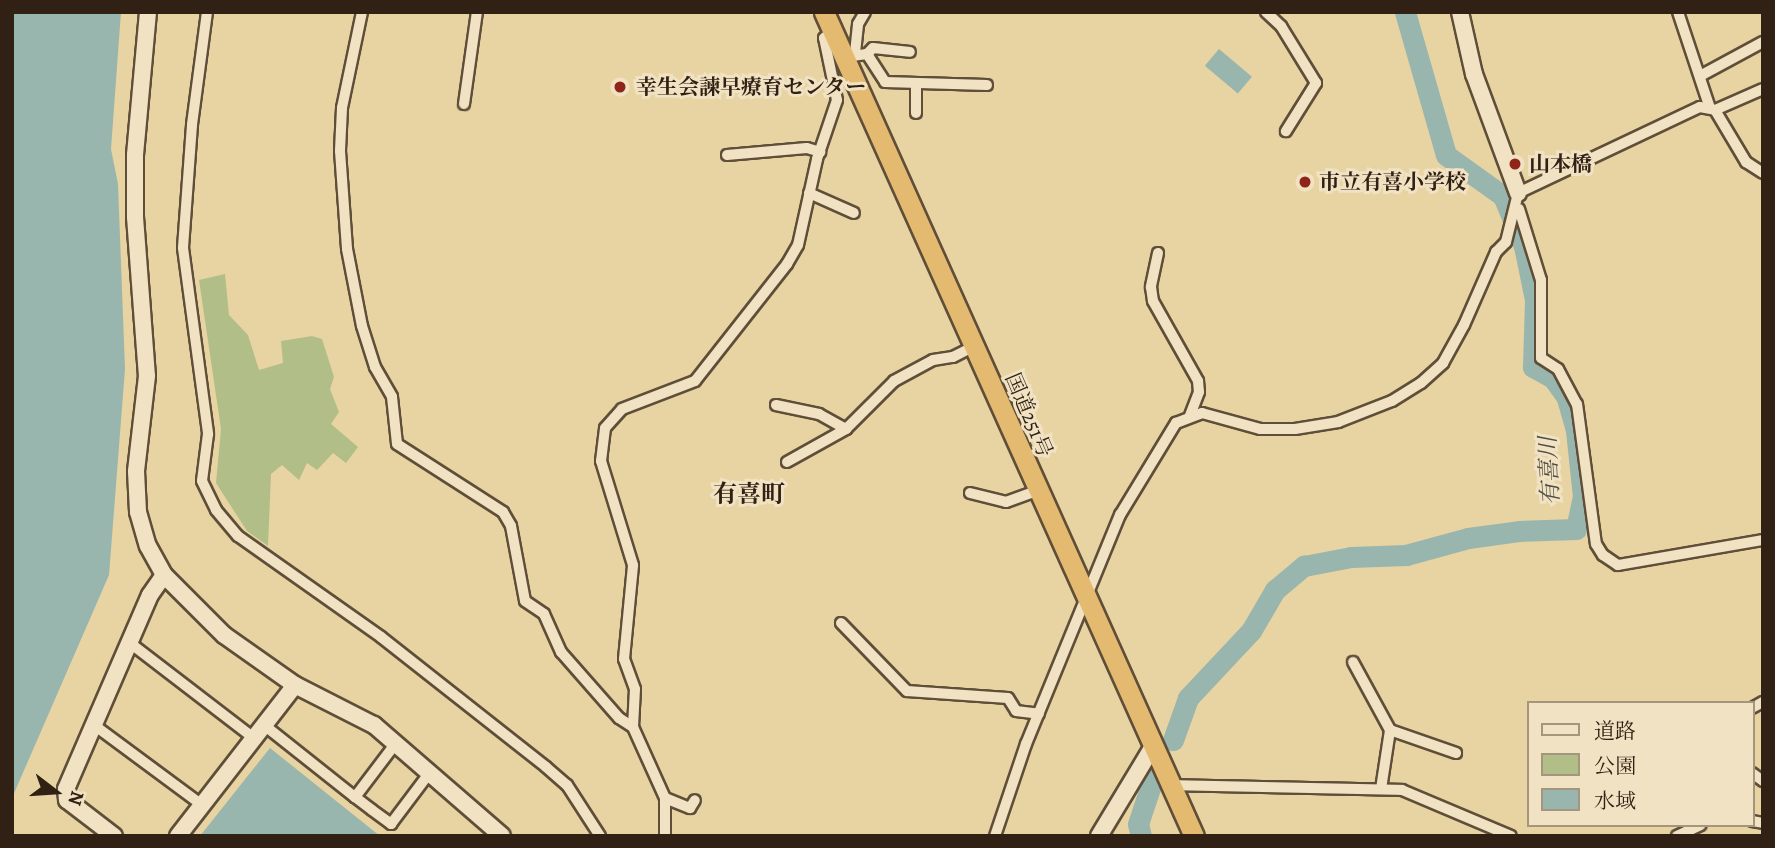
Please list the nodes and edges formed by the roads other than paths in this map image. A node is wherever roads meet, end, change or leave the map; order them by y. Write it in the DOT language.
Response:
graph roads {
  1 [pos="148,12"];
  2 [pos="207,12"];
  3 [pos="362,12"];
  4 [pos="477,12"];
  5 [pos="824,12"];
  6 [pos="865,12"];
  7 [pos="1266,12"];
  8 [pos="1460,12"];
  9 [pos="1678,12"];
  10 [pos="832,30"];
  11 [pos="1763,42"];
  12 [pos="910,52"];
  13 [pos="867,54"];
  14 [pos="850,55"];
  15 [pos="1700,76"];
  16 [pos="916,85"];
  17 [pos="987,85"];
  18 [pos="1763,89"];
  19 [pos="464,104"];
  20 [pos="1713,109"];
  21 [pos="916,113"];
  22 [pos="1286,131"];
  23 [pos="820,152"];
  24 [pos="727,155"];
  25 [pos="1763,173"];
  26 [pos="809,193"];
  27 [pos="1518,193"];
  28 [pos="854,213"];
  29 [pos="1158,253"];
  30 [pos="975,346"];
  31 [pos="776,405"];
  32 [pos="1190,415"];
  33 [pos="846,429"];
  34 [pos="788,462"];
  35 [pos="1037,491"];
  36 [pos="970,493"];
  37 [pos="1763,540"];
  38 [pos="164,575"];
  39 [pos="1085,600"];
  40 [pos="841,623"];
  41 [pos="130,643"];
  42 [pos="1353,662"];
  43 [pos="295,685"];
  44 [pos="1039,713"];
  45 [pos="94,724"];
  46 [pos="633,727"];
  47 [pos="1390,730"];
  48 [pos="259,732"];
  49 [pos="396,743"];
  50 [pos="1154,745"];
  51 [pos="1456,753"];
  52 [pos="431,771"];
  53 [pos="1171,785"];
  54 [pos="1381,789"];
  55 [pos="355,797"];
  56 [pos="665,798"];
  57 [pos="695,800"];
  58 [pos="202,805"];
  59 [pos="114,836"];
  60 [pos="178,836"];
  61 [pos="502,836"];
  62 [pos="600,836"];
  63 [pos="665,836"];
  64 [pos="995,836"];
  65 [pos="1099,836"];
  66 [pos="1194,836"];
  67 [pos="1511,836"];
  1 -- 38 [label="street"];
  2 -- 62 [label="street"];
  3 -- 46 [label="street"];
  4 -- 19 [label="street"];
  5 -- 10 [label="highway, 国道251号"];
  6 -- 14 [label="street"];
  7 -- 22 [label="street"];
  8 -- 27 [label="street"];
  9 -- 15 [label="street"];
  10 -- 14 [label="highway, 国道251号"];
  10 -- 23 [label="street"];
  11 -- 15 [label="street"];
  12 -- 13 [label="street"];
  13 -- 14 [label="street"];
  13 -- 16 [label="street"];
  14 -- 30 [label="highway, 国道251号"];
  15 -- 20 [label="street"];
  16 -- 17 [label="street"];
  16 -- 21 [label="street"];
  18 -- 20 [label="street"];
  20 -- 25 [label="street"];
  20 -- 27 [label="street"];
  23 -- 24 [label="street"];
  23 -- 26 [label="street"];
  26 -- 28 [label="street"];
  26 -- 46 [label="street"];
  27 -- 32 [label="street"];
  27 -- 37 [label="street"];
  29 -- 32 [label="street"];
  30 -- 33 [label="street"];
  30 -- 35 [label="highway, 国道251号"];
  31 -- 33 [label="street"];
  32 -- 39 [label="street"];
  33 -- 34 [label="street"];
  35 -- 36 [label="street"];
  35 -- 39 [label="highway, 国道251号"];
  38 -- 41 [label="street"];
  38 -- 43 [label="street"];
  39 -- 44 [label="street"];
  39 -- 50 [label="highway, 国道251号"];
  40 -- 44 [label="street"];
  41 -- 45 [label="street"];
  41 -- 48 [label="street"];
  42 -- 47 [label="street"];
  43 -- 48 [label="street"];
  43 -- 49 [label="street"];
  44 -- 64 [label="street"];
  45 -- 58 [label="street"];
  45 -- 59 [label="street"];
  46 -- 56 [label="street"];
  47 -- 51 [label="street"];
  47 -- 54 [label="street"];
  48 -- 55 [label="street"];
  48 -- 58 [label="street"];
  49 -- 52 [label="street"];
  49 -- 55 [label="street"];
  50 -- 53 [label="highway, 国道251号"];
  50 -- 65 [label="street"];
  52 -- 55 [label="street"];
  52 -- 61 [label="street"];
  53 -- 54 [label="street"];
  53 -- 66 [label="highway, 国道251号"];
  54 -- 67 [label="street"];
  56 -- 57 [label="street"];
  56 -- 63 [label="street"];
  58 -- 60 [label="street"];
}
